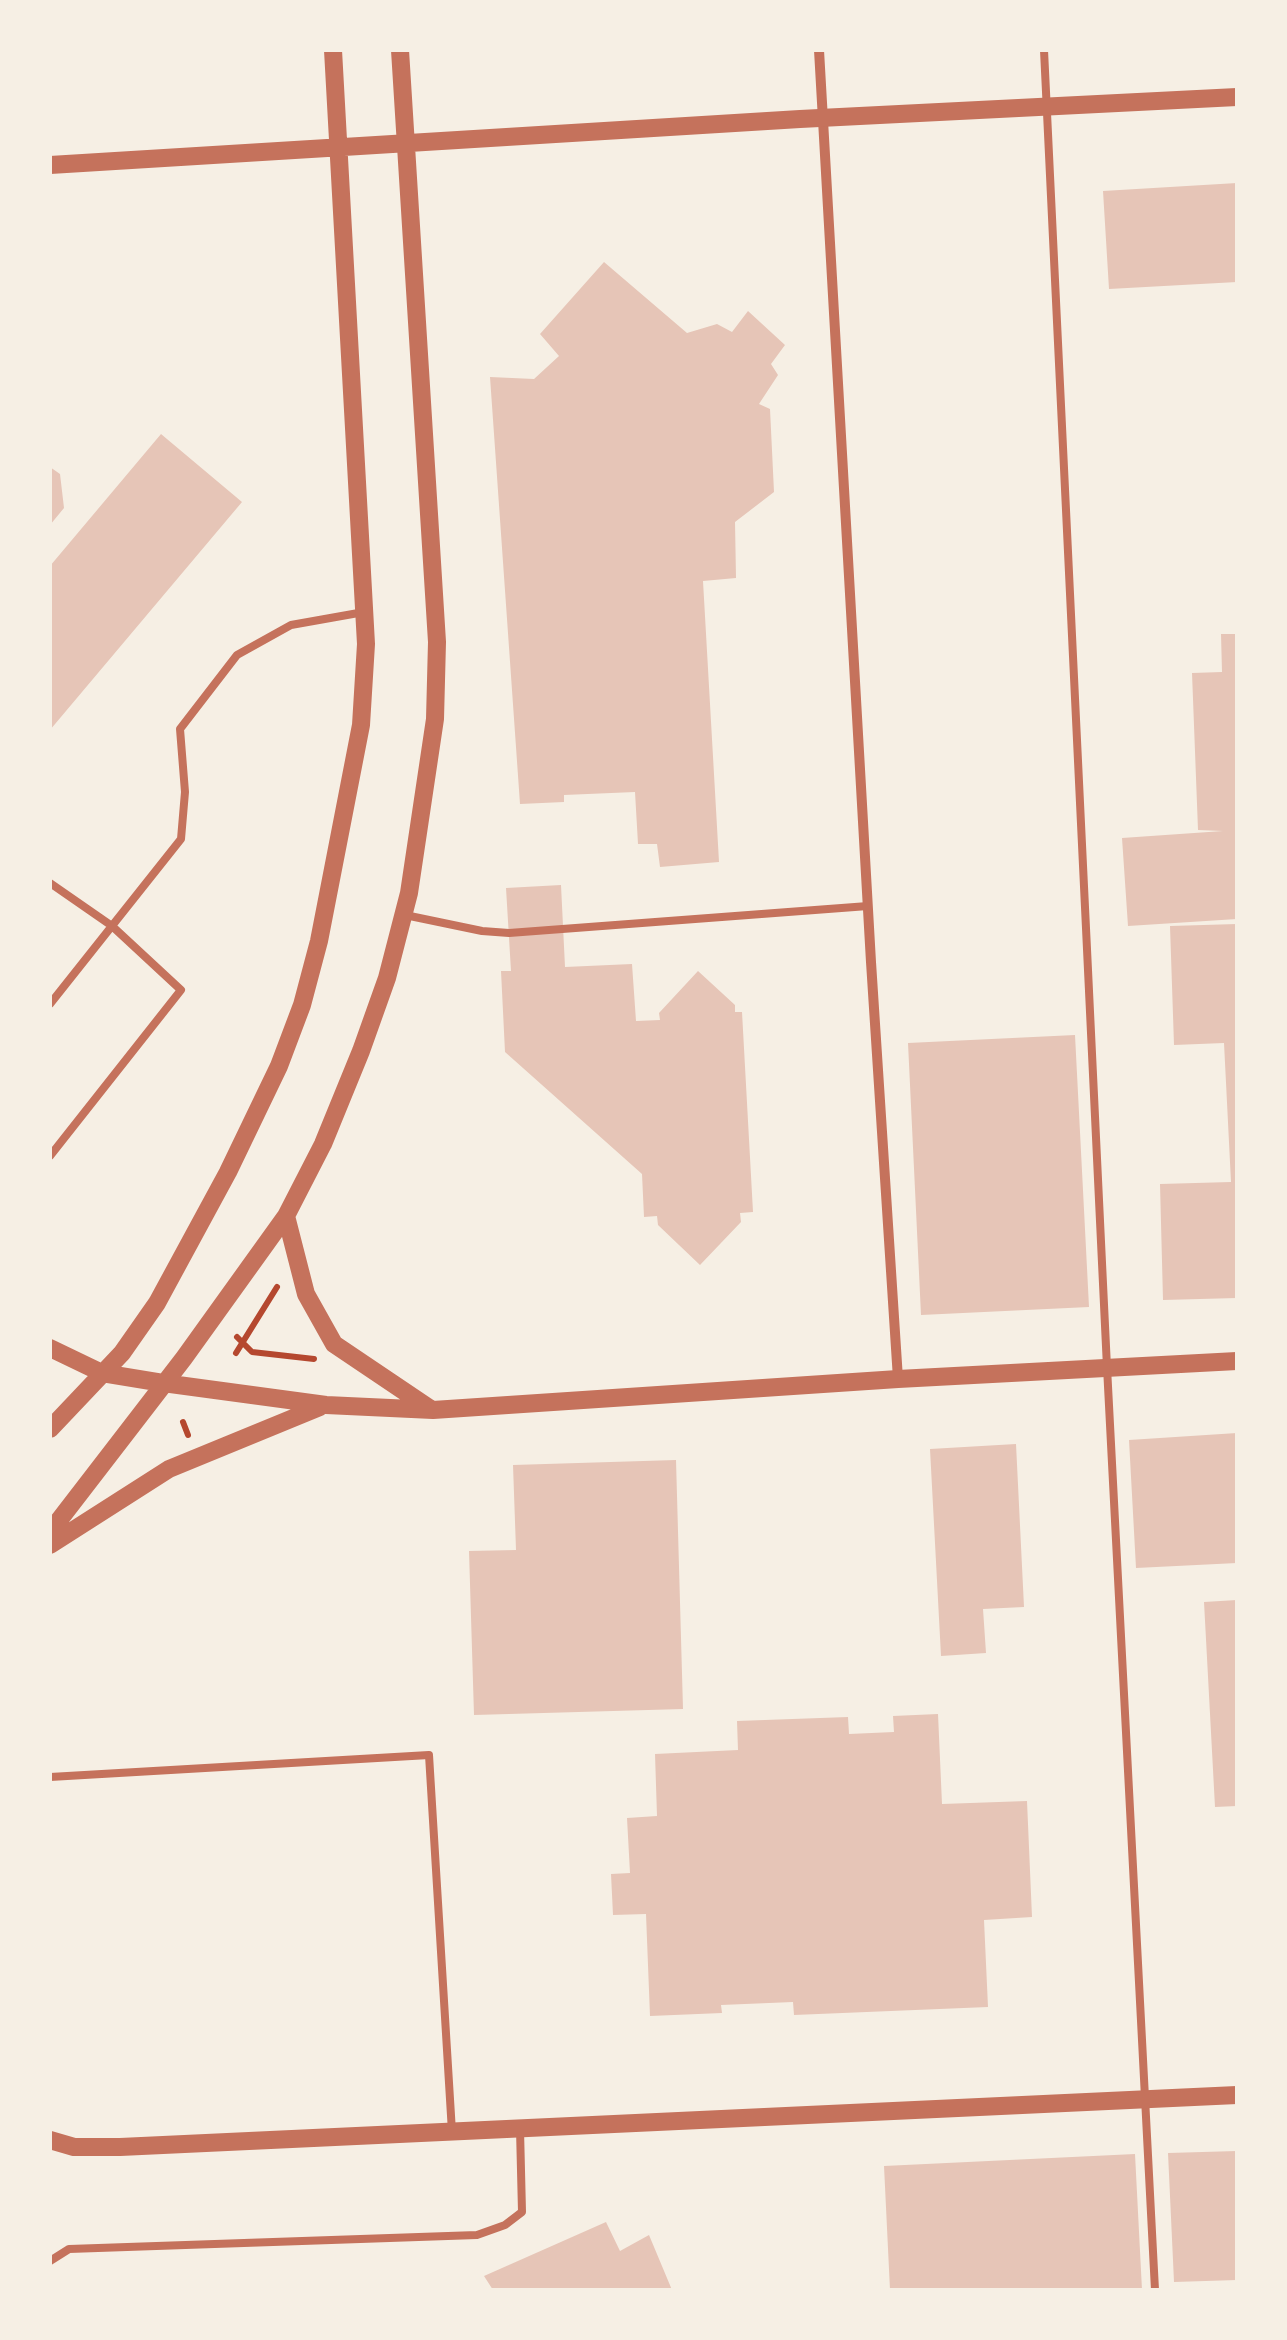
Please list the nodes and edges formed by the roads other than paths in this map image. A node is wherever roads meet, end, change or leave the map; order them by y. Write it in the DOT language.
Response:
graph roads {
  1 [pos="332,50"];
  2 [pos="400,50"];
  3 [pos="819,50"];
  4 [pos="1044,50"];
  5 [pos="1237,97"];
  6 [pos="1047,107"];
  7 [pos="822,118"];
  8 [pos="406,144"];
  9 [pos="340,148"];
  10 [pos="50,165"];
  11 [pos="364,612"];
  12 [pos="50,883"];
  13 [pos="868,906"];
  14 [pos="403,914"];
  15 [pos="112,926"];
  16 [pos="50,1004"];
  17 [pos="50,1156"];
  18 [pos="286,1216"];
  19 [pos="50,1348"];
  20 [pos="1237,1360"];
  21 [pos="1106,1367"];
  22 [pos="102,1373"];
  23 [pos="898,1380"];
  24 [pos="163,1383"];
  25 [pos="326,1405"];
  26 [pos="432,1410"];
  27 [pos="50,1430"];
  28 [pos="50,1532"];
  29 [pos="50,1545"];
  30 [pos="50,1778"];
  31 [pos="1237,2096"];
  32 [pos="1147,2100"];
  33 [pos="520,2129"];
  34 [pos="452,2132"];
  35 [pos="50,2140"];
  36 [pos="50,2260"];
  37 [pos="1156,2290"];
  1 -- 9 [label="street"];
  2 -- 8 [label="street"];
  3 -- 7 [label="street"];
  4 -- 6 [label="lane"];
  5 -- 6 [label="street"];
  6 -- 7 [label="street"];
  6 -- 21 [label="lane"];
  7 -- 8 [label="street"];
  7 -- 13 [label="street"];
  8 -- 9 [label="street"];
  8 -- 14 [label="street"];
  9 -- 10 [label="street"];
  9 -- 11 [label="street"];
  11 -- 15 [label="lane"];
  11 -- 22 [label="street"];
  12 -- 15 [label="lane"];
  13 -- 14 [label="lane"];
  13 -- 23 [label="street"];
  14 -- 18 [label="street"];
  15 -- 16 [label="lane"];
  15 -- 17 [label="lane"];
  18 -- 24 [label="street"];
  18 -- 26 [label="street"];
  19 -- 22 [label="street"];
  20 -- 21 [label="street"];
  21 -- 23 [label="street"];
  21 -- 32 [label="lane"];
  22 -- 24 [label="street"];
  22 -- 27 [label="street"];
  23 -- 26 [label="street"];
  24 -- 25 [label="street"];
  24 -- 28 [label="street"];
  25 -- 26 [label="street"];
  25 -- 29 [label="street"];
  30 -- 34 [label="lane"];
  31 -- 32 [label="street"];
  32 -- 33 [label="street"];
  32 -- 37 [label="lane"];
  33 -- 34 [label="street"];
  33 -- 36 [label="lane"];
  34 -- 35 [label="street"];
}
